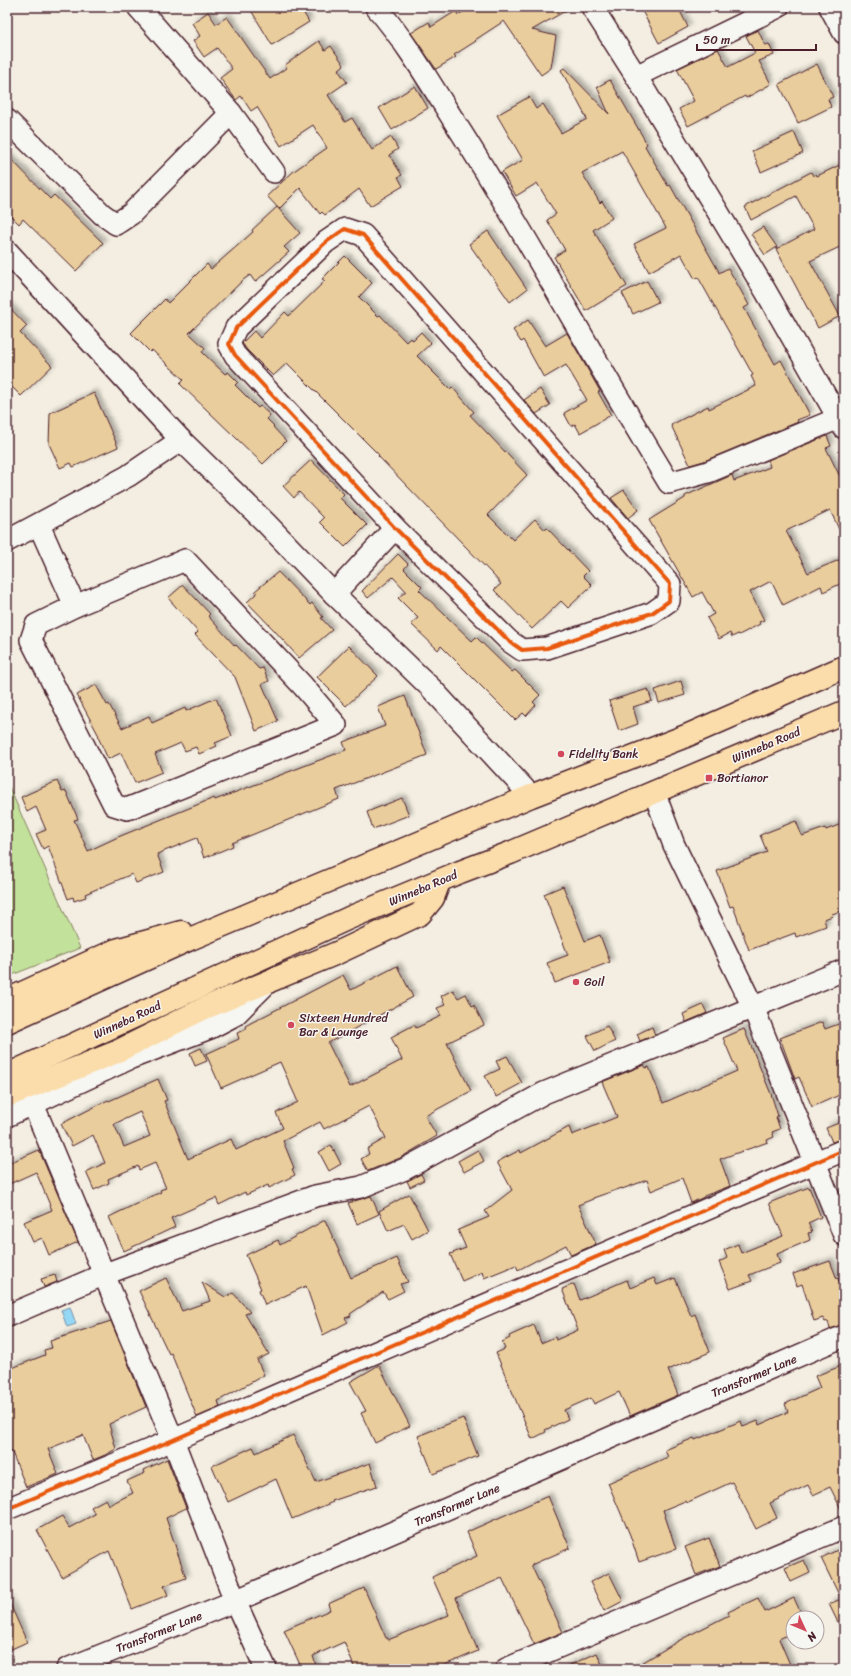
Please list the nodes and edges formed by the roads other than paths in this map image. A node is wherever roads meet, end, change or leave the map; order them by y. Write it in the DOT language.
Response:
graph roads {
  1 [pos="138,7"];
  2 [pos="376,7"];
  3 [pos="592,7"];
  4 [pos="778,7"];
  5 [pos="830,7"];
  6 [pos="844,33"];
  7 [pos="636,76"];
  8 [pos="231,113"];
  9 [pos="7,120"];
  10 [pos="274,172"];
  11 [pos="10,260"];
  12 [pos="842,421"];
  13 [pos="181,440"];
  14 [pos="39,525"];
  15 [pos="395,528"];
  16 [pos="7,541"];
  17 [pos="334,594"];
  18 [pos="75,606"];
  19 [pos="844,667"];
  20 [pos="844,712"];
  21 [pos="654,792"];
  22 [pos="532,796"];
  23 [pos="439,882"];
  24 [pos="270,906"];
  25 [pos="844,970"];
  26 [pos="267,983"];
  27 [pos="7,1000"];
  28 [pos="753,1008"];
  29 [pos="7,1022"];
  30 [pos="7,1075"];
  31 [pos="7,1096"];
  32 [pos="33,1104"];
  33 [pos="7,1116"];
  34 [pos="844,1150"];
  35 [pos="814,1162"];
  36 [pos="844,1235"];
  37 [pos="104,1274"];
  38 [pos="7,1316"];
  39 [pos="844,1336"];
  40 [pos="173,1440"];
  41 [pos="7,1509"];
  42 [pos="844,1527"];
  43 [pos="235,1601"];
  44 [pos="67,1669"];
  45 [pos="266,1669"];
  46 [pos="506,1669"];
  1 -- 8 [label="street"];
  2 -- 12 [label="street"];
  3 -- 7 [label="street"];
  4 -- 7 [label="street"];
  5 -- 6 [label="street"];
  7 -- 12 [label="street"];
  8 -- 9 [label="street"];
  8 -- 10 [label="street"];
  11 -- 13 [label="street"];
  13 -- 14 [label="street"];
  13 -- 17 [label="street"];
  14 -- 16 [label="street"];
  14 -- 18 [label="street"];
  15 -- 15 [label="street"];
  15 -- 17 [label="street"];
  17 -- 22 [label="street"];
  18 -- 18 [label="street"];
  19 -- 22 [label="highway"];
  20 -- 21 [label="highway, Winneba Road"];
  21 -- 23 [label="highway, Winneba Road"];
  21 -- 28 [label="street"];
  22 -- 24 [label="highway"];
  23 -- 26 [label="highway"];
  23 -- 30 [label="highway, Winneba Road"];
  24 -- 27 [label="highway"];
  24 -- 29 [label="highway"];
  25 -- 28 [label="street"];
  26 -- 31 [label="highway"];
  26 -- 32 [label="street"];
  28 -- 35 [label="street"];
  28 -- 37 [label="street"];
  32 -- 33 [label="street"];
  32 -- 37 [label="street"];
  34 -- 35 [label="street"];
  35 -- 36 [label="street"];
  35 -- 40 [label="street"];
  37 -- 38 [label="street"];
  37 -- 40 [label="street"];
  39 -- 43 [label="street, Transformer Lane"];
  40 -- 41 [label="street"];
  40 -- 43 [label="street"];
  42 -- 46 [label="street"];
  43 -- 44 [label="street, Transformer Lane"];
  43 -- 45 [label="street"];
}
